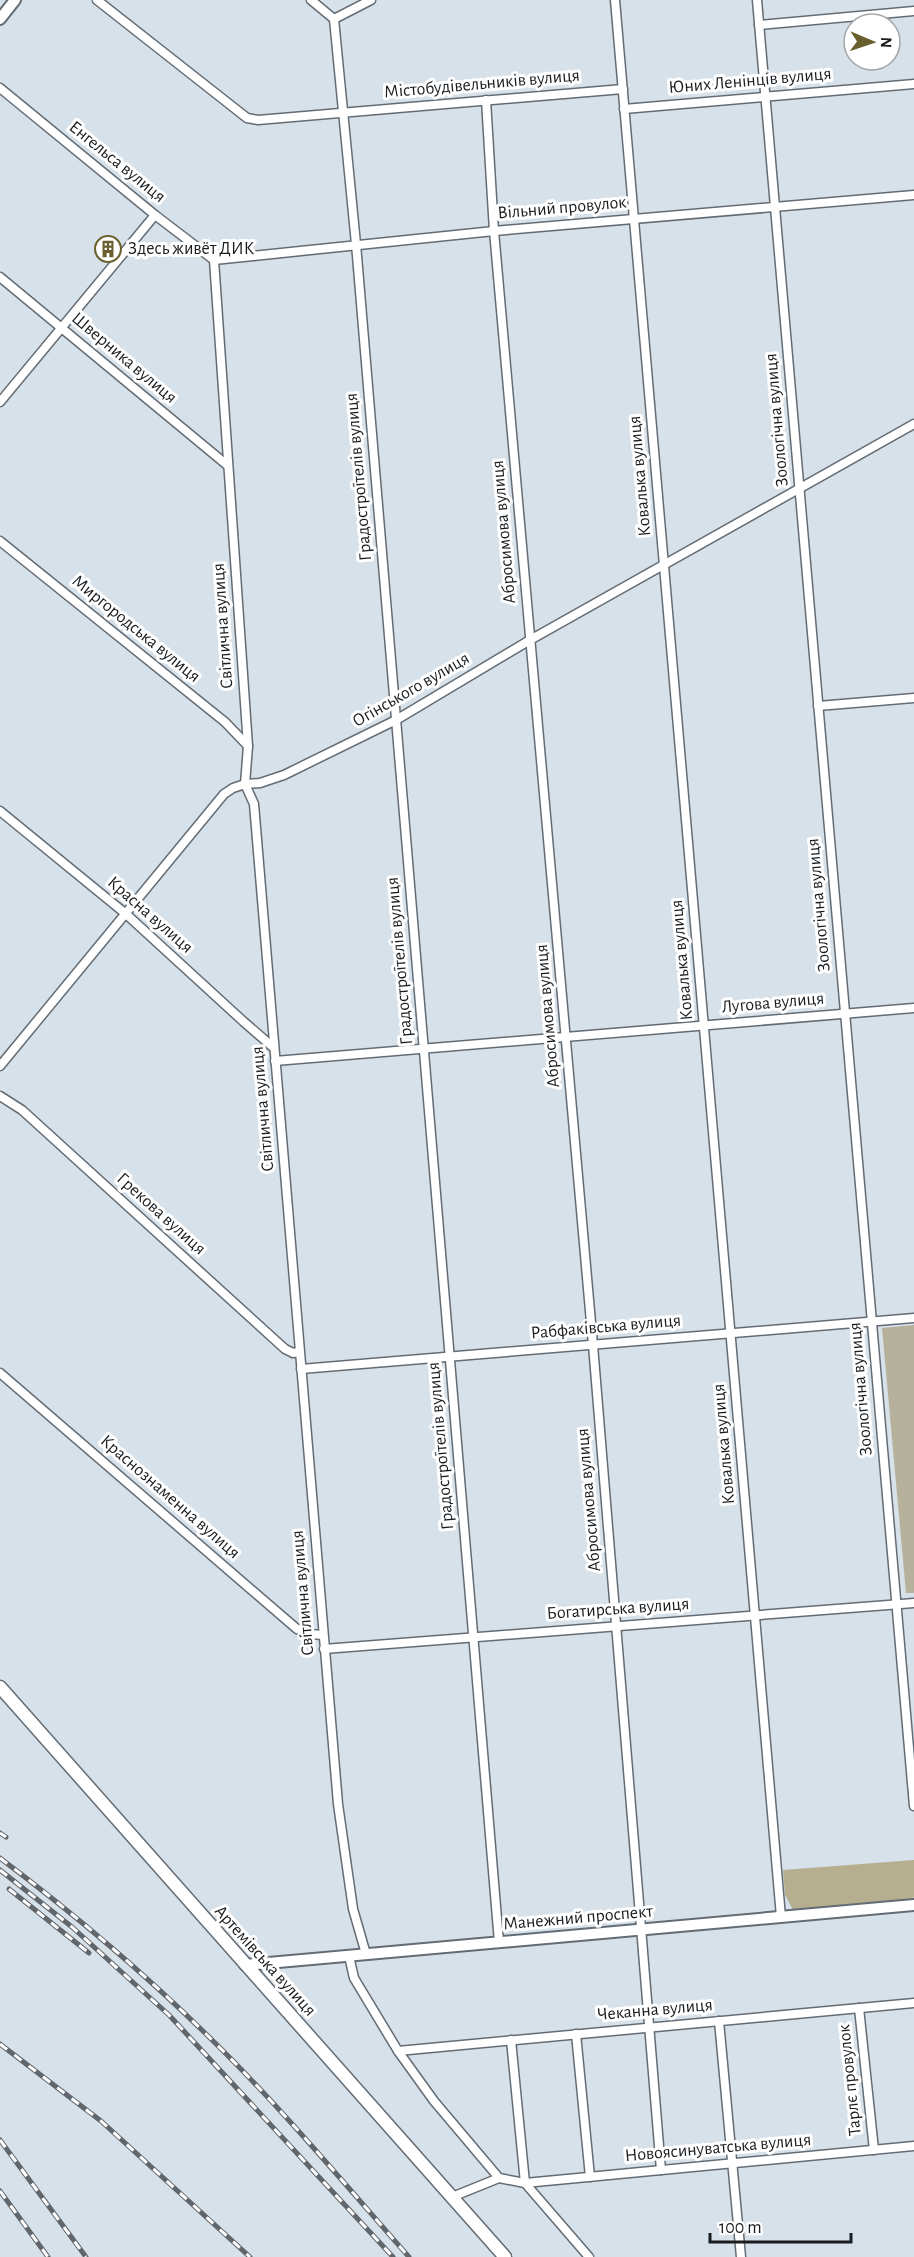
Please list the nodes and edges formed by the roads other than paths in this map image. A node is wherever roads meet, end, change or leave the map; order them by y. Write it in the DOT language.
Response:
graph roads {
  1 [pos="15,0"];
  2 [pos="97,0"];
  3 [pos="311,0"];
  4 [pos="371,0"];
  5 [pos="615,0"];
  6 [pos="757,0"];
  7 [pos="914,11"];
  8 [pos="0,19"];
  9 [pos="334,19"];
  10 [pos="759,25"];
  11 [pos="914,84"];
  12 [pos="0,87"];
  13 [pos="622,89"];
  14 [pos="765,97"];
  15 [pos="486,100"];
  16 [pos="624,109"];
  17 [pos="344,112"];
  18 [pos="914,196"];
  19 [pos="775,206"];
  20 [pos="155,215"];
  21 [pos="634,218"];
  22 [pos="494,231"];
  23 [pos="356,244"];
  24 [pos="214,260"];
  25 [pos="0,277"];
  26 [pos="61,328"];
  27 [pos="0,402"];
  28 [pos="914,424"];
  29 [pos="227,465"];
  30 [pos="800,489"];
  31 [pos="0,541"];
  32 [pos="664,564"];
  33 [pos="531,640"];
  34 [pos="914,698"];
  35 [pos="818,706"];
  36 [pos="396,720"];
  37 [pos="248,746"];
  38 [pos="245,784"];
  39 [pos="0,811"];
  40 [pos="126,914"];
  41 [pos="914,1008"];
  42 [pos="845,1014"];
  43 [pos="704,1025"];
  44 [pos="566,1037"];
  45 [pos="274,1048"];
  46 [pos="424,1048"];
  47 [pos="275,1061"];
  48 [pos="0,1066"];
  49 [pos="0,1096"];
  50 [pos="914,1318"];
  51 [pos="872,1321"];
  52 [pos="731,1333"];
  53 [pos="593,1345"];
  54 [pos="300,1352"];
  55 [pos="450,1357"];
  56 [pos="301,1369"];
  57 [pos="0,1373"];
  58 [pos="914,1603"];
  59 [pos="896,1604"];
  60 [pos="755,1615"];
  61 [pos="615,1626"];
  62 [pos="323,1635"];
  63 [pos="473,1637"];
  64 [pos="324,1648"];
  65 [pos="0,1687"];
  66 [pos="914,1806"];
  67 [pos="914,1905"];
  68 [pos="781,1917"];
  69 [pos="640,1929"];
  70 [pos="499,1942"];
  71 [pos="366,1954"];
  72 [pos="349,1956"];
  73 [pos="244,1965"];
  74 [pos="914,2003"];
  75 [pos="860,2008"];
  76 [pos="719,2021"];
  77 [pos="648,2028"];
  78 [pos="576,2034"];
  79 [pos="511,2040"];
  80 [pos="398,2050"];
  81 [pos="914,2146"];
  82 [pos="874,2150"];
  83 [pos="732,2163"];
  84 [pos="661,2170"];
  85 [pos="590,2177"];
  86 [pos="498,2178"];
  87 [pos="525,2183"];
  88 [pos="452,2198"];
  89 [pos="505,2257"];
  90 [pos="589,2257"];
  91 [pos="741,2257"];
  1 -- 8 [label="street"];
  2 -- 17 [label="street, Містобудівельників вулиця"];
  3 -- 9 [label="street"];
  4 -- 9 [label="street"];
  5 -- 13 [label="street, Ковалька вулиця"];
  6 -- 10 [label="street, Зоологічна вулиця"];
  7 -- 10 [label="street"];
  9 -- 17 [label="street, Градостроїтелiв вулиця"];
  10 -- 14 [label="street, Зоологічна вулиця"];
  11 -- 14 [label="street, Юних Ленінців вулиця"];
  12 -- 20 [label="street, Енгельса вулиця"];
  13 -- 15 [label="street, Містобудівельників вулиця"];
  13 -- 16 [label="street, Ковалька вулиця"];
  14 -- 16 [label="street, Юних Ленінців вулиця"];
  14 -- 19 [label="street, Зоологічна вулиця"];
  15 -- 17 [label="street, Містобудівельників вулиця"];
  15 -- 22 [label="street, Абросимова вулиця"];
  16 -- 21 [label="street, Ковалька вулиця"];
  17 -- 23 [label="street, Градостроїтелiв вулиця"];
  18 -- 19 [label="street, Вільний провулок"];
  19 -- 21 [label="street, Вільний провулок"];
  19 -- 30 [label="street, Зоологічна вулиця"];
  20 -- 24 [label="street, Енгельса вулиця"];
  20 -- 26 [label="street"];
  21 -- 22 [label="street, Вільний провулок"];
  21 -- 32 [label="street, Ковалька вулиця"];
  22 -- 23 [label="street, Вільний провулок"];
  22 -- 33 [label="street, Абросимова вулиця"];
  23 -- 24 [label="street, Вільний провулок"];
  23 -- 36 [label="street, Градостроїтелiв вулиця"];
  24 -- 29 [label="street, Світлична вулиця"];
  25 -- 26 [label="street, Шверника вулиця"];
  26 -- 27 [label="street"];
  26 -- 29 [label="street, Шверника вулиця"];
  28 -- 30 [label="street, Огінського вулиця"];
  29 -- 37 [label="street, Світлична вулиця"];
  30 -- 32 [label="street, Огінського вулиця"];
  30 -- 35 [label="street, Зоологічна вулиця"];
  31 -- 37 [label="street, Миргородська вулиця"];
  32 -- 33 [label="street, Огінського вулиця"];
  32 -- 43 [label="street, Ковалька вулиця"];
  33 -- 36 [label="street, Огінського вулиця"];
  33 -- 44 [label="street, Абросимова вулиця"];
  34 -- 35 [label="street"];
  35 -- 42 [label="street, Зоологічна вулиця"];
  36 -- 38 [label="street, Огінського вулиця"];
  36 -- 46 [label="street, Градостроїтелiв вулиця"];
  37 -- 38 [label="street, Світлична вулиця"];
  38 -- 40 [label="street, Огінського вулиця"];
  38 -- 45 [label="street, Світлична вулиця"];
  39 -- 40 [label="street, Красна вулиця"];
  40 -- 45 [label="street, Красна вулиця"];
  40 -- 48 [label="street, Огінського вулиця"];
  41 -- 42 [label="street, Лугова вулиця"];
  42 -- 43 [label="street, Лугова вулиця"];
  42 -- 51 [label="street, Зоологічна вулиця"];
  43 -- 44 [label="street, Лугова вулиця"];
  43 -- 52 [label="street, Ковалька вулиця"];
  44 -- 46 [label="street, Лугова вулиця"];
  44 -- 53 [label="street, Абросимова вулиця"];
  45 -- 47 [label="street, Світлична вулиця"];
  46 -- 47 [label="street, Лугова вулиця"];
  46 -- 55 [label="street, Градостроїтелiв вулиця"];
  47 -- 54 [label="street, Світлична вулиця"];
  49 -- 54 [label="street, Грекова вулиця"];
  50 -- 51 [label="street, Рабфаківська вулиця"];
  51 -- 52 [label="street, Рабфаківська вулиця"];
  51 -- 59 [label="street, Зоологічна вулиця"];
  52 -- 53 [label="street, Рабфаківська вулиця"];
  52 -- 60 [label="street, Ковалька вулиця"];
  53 -- 55 [label="street, Рабфаківська вулиця"];
  53 -- 61 [label="street, Абросимова вулиця"];
  54 -- 56 [label="street, Світлична вулиця"];
  55 -- 56 [label="street, Рабфаківська вулиця"];
  55 -- 63 [label="street, Градостроїтелiв вулиця"];
  56 -- 62 [label="street, Світлична вулиця"];
  57 -- 62 [label="street, Краснознаменна вулиця"];
  58 -- 59 [label="street, Богатирська вулиця"];
  59 -- 60 [label="street, Богатирська вулиця"];
  59 -- 66 [label="street, Зоологічна вулиця"];
  60 -- 61 [label="street, Богатирська вулиця"];
  60 -- 68 [label="street, Ковалька вулиця"];
  61 -- 63 [label="street, Богатирська вулиця"];
  61 -- 69 [label="street, Абросимова вулиця"];
  62 -- 64 [label="street, Світлична вулиця"];
  63 -- 64 [label="street, Богатирська вулиця"];
  63 -- 70 [label="street, Градостроїтелiв вулиця"];
  64 -- 71 [label="street, Світлична вулиця"];
  65 -- 73 [label="main road, Артемівська вулиця"];
  67 -- 68 [label="street, Манежний проспект"];
  68 -- 69 [label="street, Манежний проспект"];
  69 -- 70 [label="street, Манежний проспект"];
  69 -- 77 [label="street, Абросимова вулиця"];
  70 -- 71 [label="street, Манежний проспект"];
  71 -- 72 [label="street, Манежний проспект"];
  72 -- 73 [label="street, Манежний проспект"];
  72 -- 80 [label="street"];
  73 -- 88 [label="main road, Артемівська вулиця"];
  74 -- 75 [label="street, Чеканна вулиця"];
  75 -- 76 [label="street, Чеканна вулиця"];
  75 -- 82 [label="street, Тарлє провулок"];
  76 -- 77 [label="street, Чеканна вулиця"];
  76 -- 83 [label="street"];
  77 -- 78 [label="street, Чеканна вулиця"];
  77 -- 84 [label="street, Абросимова вулиця"];
  78 -- 79 [label="street, Чеканна вулиця"];
  78 -- 85 [label="street"];
  79 -- 80 [label="street, Чеканна вулиця"];
  79 -- 87 [label="street"];
  80 -- 86 [label="street"];
  81 -- 82 [label="street, Новоясинуватська вулиця"];
  82 -- 83 [label="street, Новоясинуватська вулиця"];
  83 -- 84 [label="street, Новоясинуватська вулиця"];
  83 -- 91 [label="street"];
  84 -- 85 [label="street, Новоясинуватська вулиця"];
  85 -- 87 [label="street, Новоясинуватська вулиця"];
  86 -- 87 [label="street"];
  86 -- 88 [label="street"];
  87 -- 90 [label="street"];
  88 -- 89 [label="main road, Артемівська вулиця"];
}
